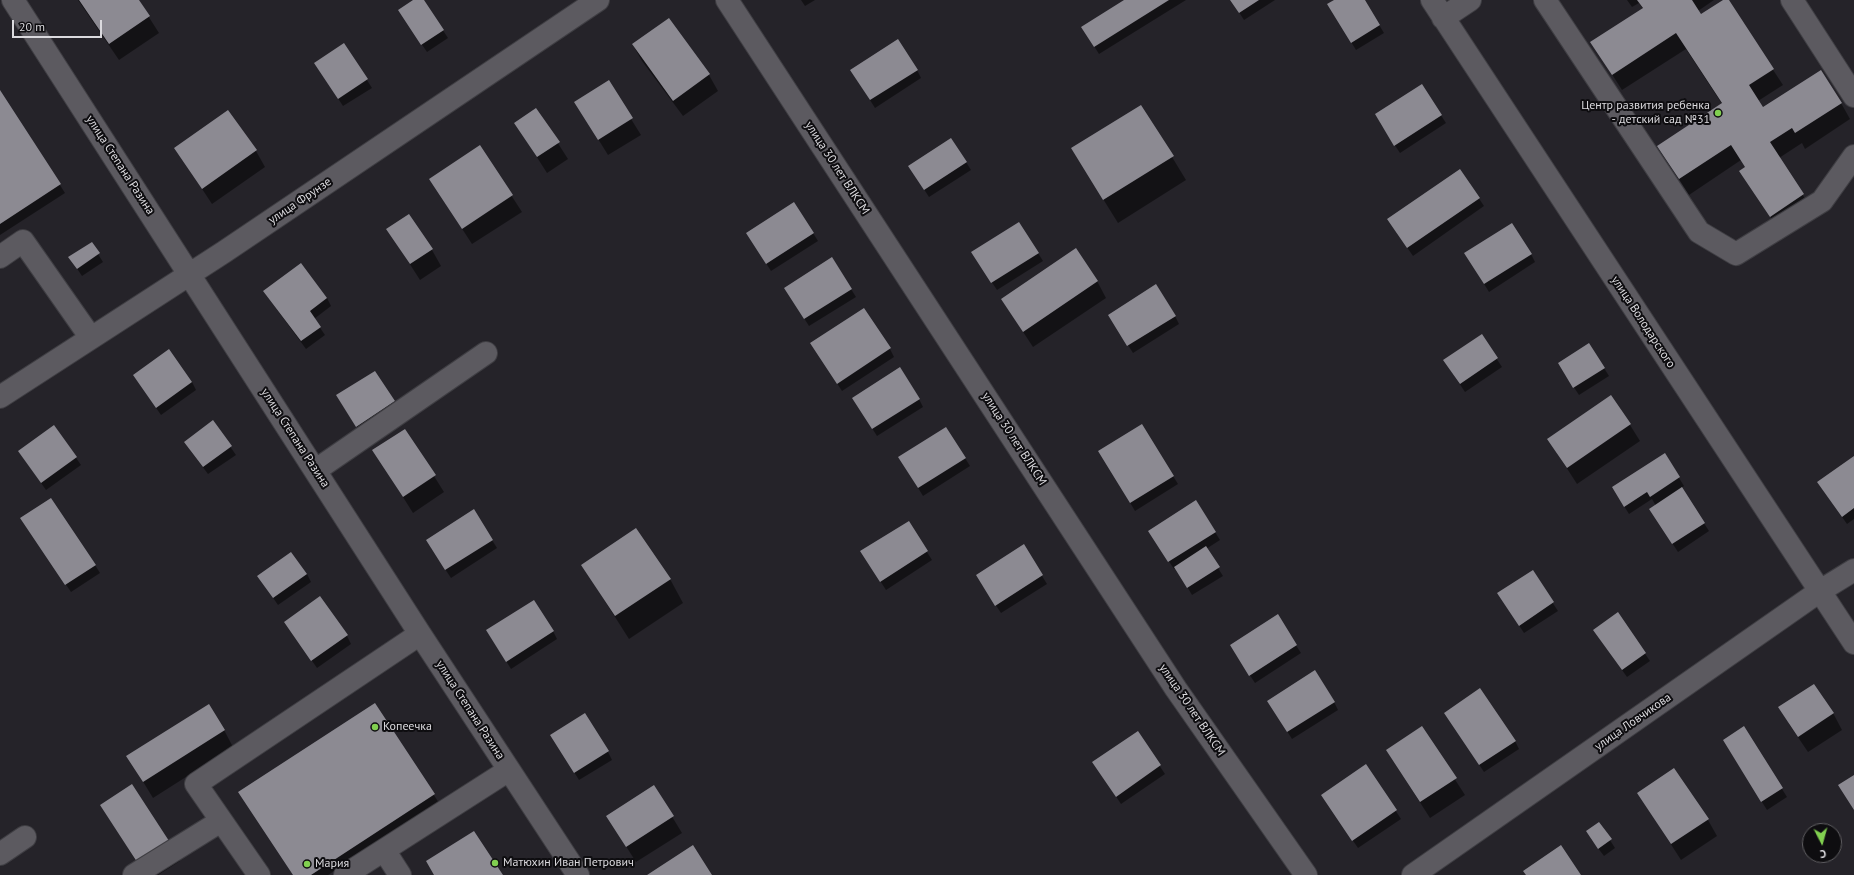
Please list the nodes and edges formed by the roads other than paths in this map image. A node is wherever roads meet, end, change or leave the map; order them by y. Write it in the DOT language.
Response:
graph roads {
  1 [pos="14,0"];
  2 [pos="598,0"];
  3 [pos="727,0"];
  4 [pos="1470,0"];
  5 [pos="1545,0"];
  6 [pos="1792,0"];
  7 [pos="1434,5"];
  8 [pos="1854,96"];
  9 [pos="1854,156"];
  10 [pos="0,257"];
  11 [pos="190,274"];
  12 [pos="91,338"];
  13 [pos="486,353"];
  14 [pos="0,397"];
  15 [pos="316,470"];
  16 [pos="1854,570"];
  17 [pos="1820,591"];
  18 [pos="420,634"];
  19 [pos="1854,643"];
  20 [pos="509,770"];
  21 [pos="221,821"];
  22 [pos="25,837"];
  23 [pos="384,850"];
  24 [pos="0,854"];
  25 [pos="134,875"];
  26 [pos="259,875"];
  27 [pos="345,875"];
  28 [pos="400,875"];
  29 [pos="578,875"];
  30 [pos="1306,875"];
  31 [pos="1413,875"];
  1 -- 11 [label="street, улица Степана Разина"];
  2 -- 11 [label="street, улица Фрунзе"];
  3 -- 30 [label="street, улица 30 лет ВЛКСМ"];
  4 -- 7 [label="street"];
  5 -- 9 [label="street"];
  6 -- 8 [label="street"];
  7 -- 17 [label="street, улица Володарского"];
  10 -- 12 [label="street"];
  11 -- 12 [label="street, улица Фрунзе"];
  11 -- 15 [label="street, улица Степана Разина"];
  12 -- 14 [label="street, улица Фрунзе"];
  13 -- 15 [label="street"];
  15 -- 18 [label="street, улица Степана Разина"];
  16 -- 17 [label="street, улица Ловчикова"];
  17 -- 19 [label="street, улица Володарского"];
  17 -- 31 [label="street, улица Ловчикова"];
  18 -- 20 [label="street, улица Степана Разина"];
  18 -- 21 [label="street"];
  20 -- 23 [label="street"];
  20 -- 29 [label="street, улица Степана Разина"];
  21 -- 25 [label="street"];
  21 -- 26 [label="street"];
  22 -- 24 [label="street"];
  23 -- 27 [label="street"];
  23 -- 28 [label="street"];
}
